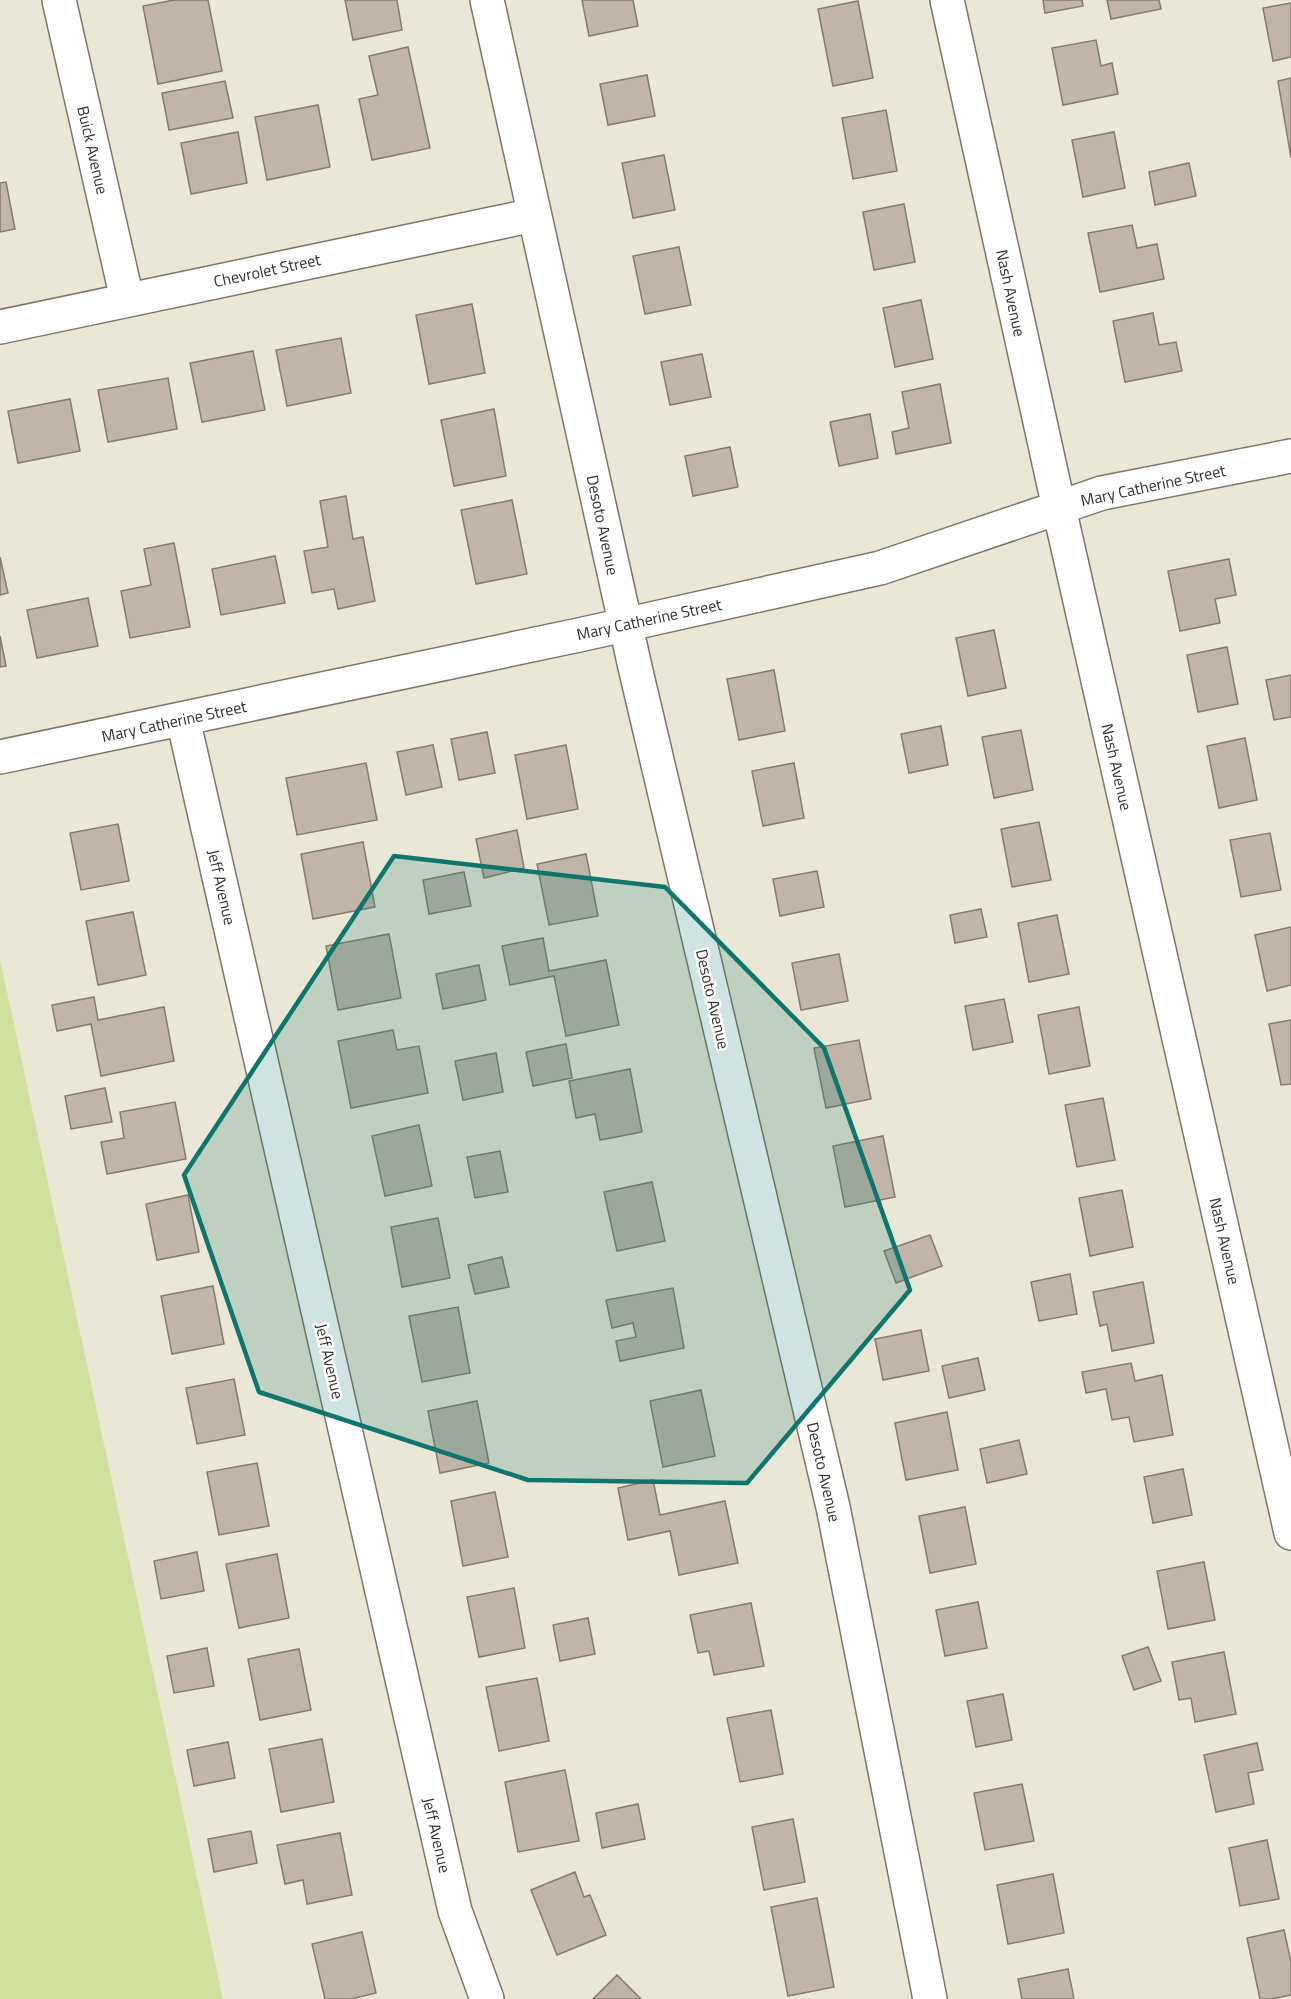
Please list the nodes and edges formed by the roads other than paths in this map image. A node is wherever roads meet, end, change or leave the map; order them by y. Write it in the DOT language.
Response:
graph roads {
  1 [pos="59,0"];
  2 [pos="487,0"];
  3 [pos="947,0"];
  4 [pos="534,215"];
  5 [pos="127,299"];
  6 [pos="0,327"];
  7 [pos="1291,456"];
  8 [pos="1059,508"];
  9 [pos="626,625"];
  10 [pos="183,719"];
  11 [pos="0,757"];
  12 [pos="1291,1533"];
  13 [pos="487,1999"];
  14 [pos="930,1999"];
  1 -- 5 [label="street, Buick Avenue"];
  2 -- 4 [label="street, Desoto Avenue"];
  3 -- 8 [label="street, Nash Avenue"];
  4 -- 5 [label="street, Chevrolet Street"];
  4 -- 9 [label="street, Desoto Avenue"];
  5 -- 6 [label="street, Chevrolet Street"];
  7 -- 8 [label="street, Mary Catherine Street"];
  8 -- 9 [label="street, Mary Catherine Street"];
  8 -- 12 [label="street, Nash Avenue"];
  9 -- 10 [label="street, Mary Catherine Street"];
  9 -- 14 [label="street, Desoto Avenue"];
  10 -- 11 [label="street, Mary Catherine Street"];
  10 -- 13 [label="street, Jeff Avenue"];
}
